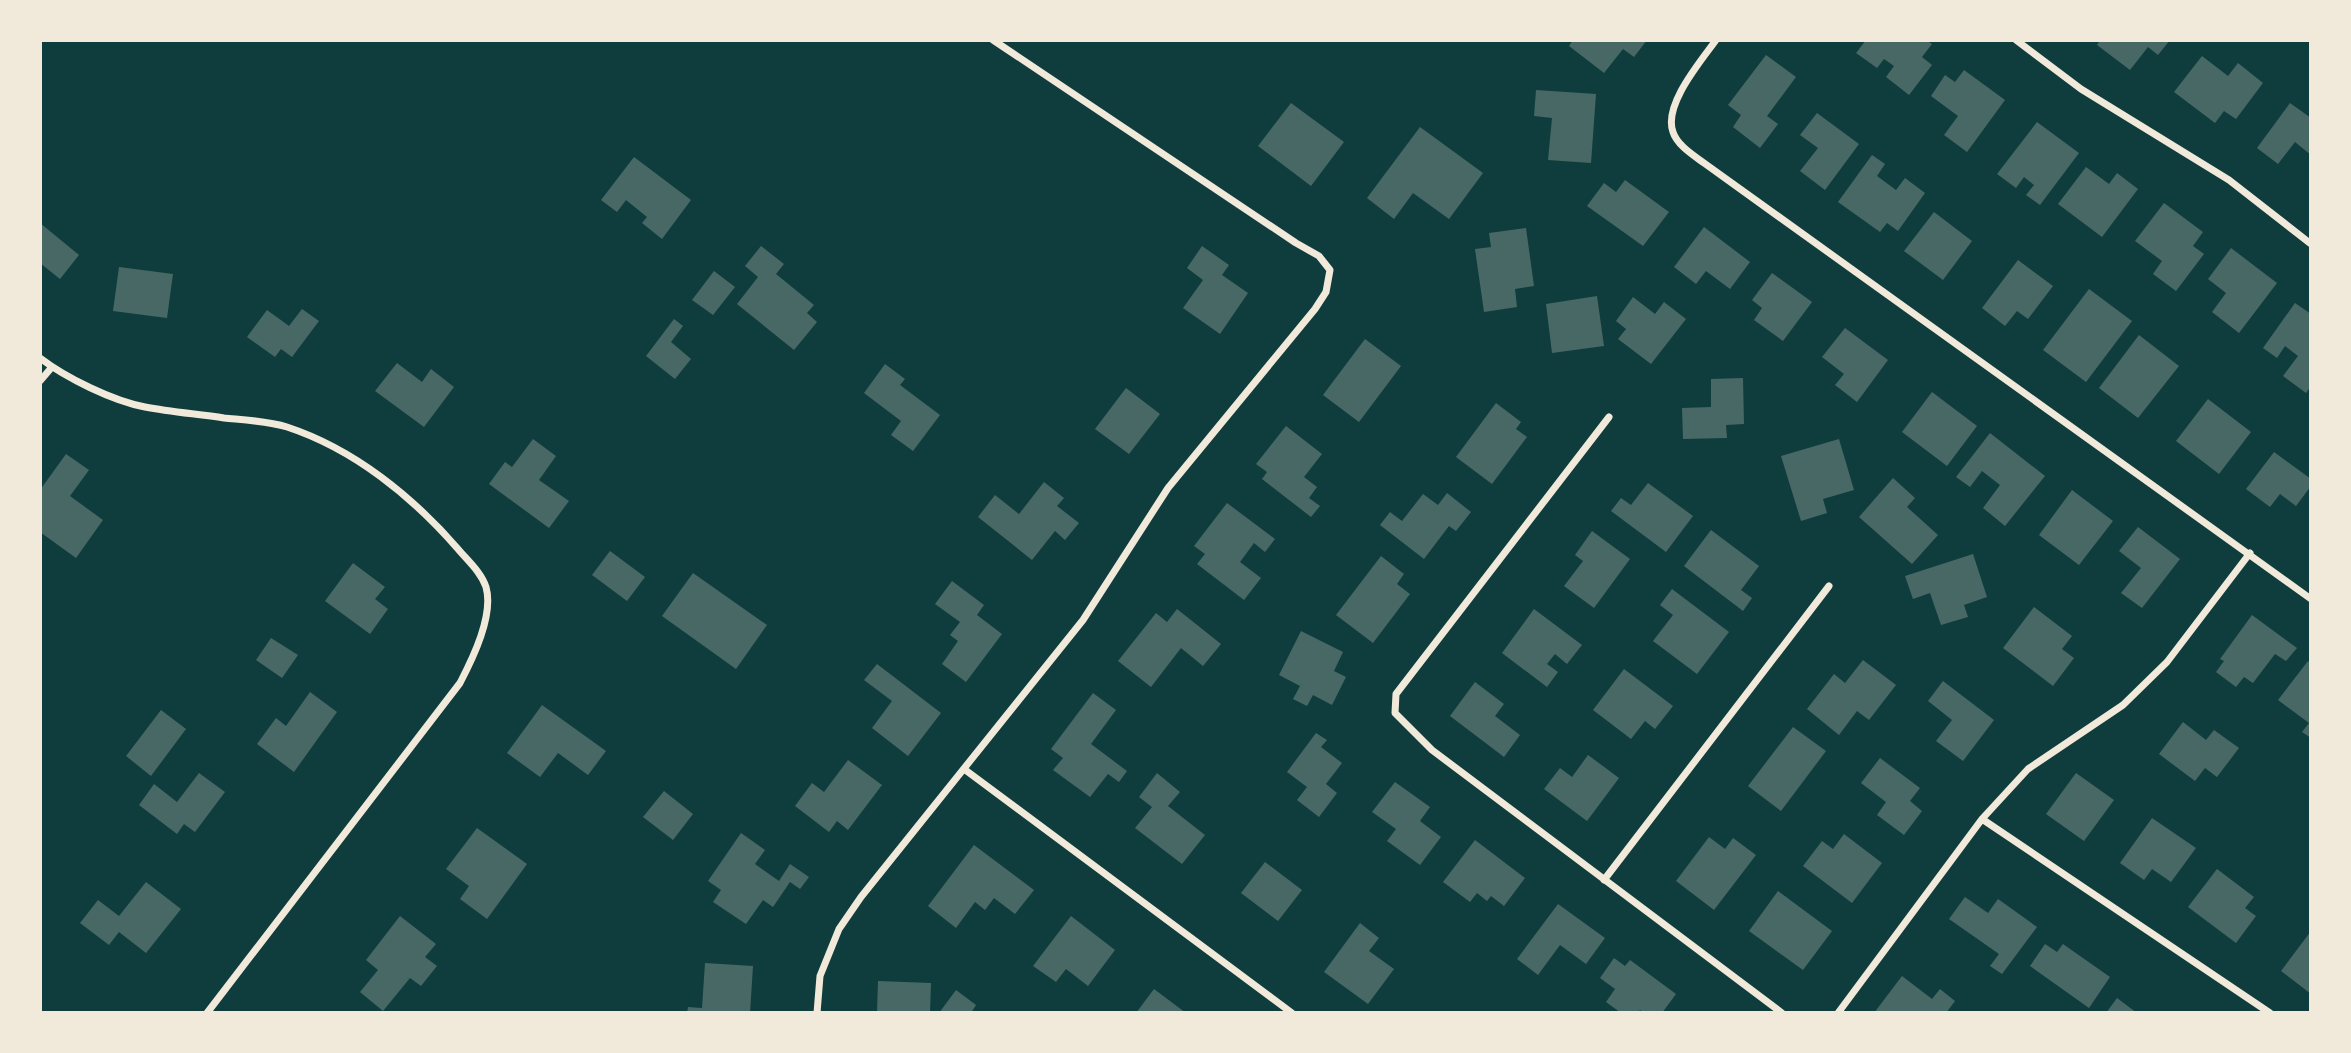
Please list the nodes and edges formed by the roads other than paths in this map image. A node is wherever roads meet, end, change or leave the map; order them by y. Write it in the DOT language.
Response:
graph roads {
  1 [pos="993,40"];
  2 [pos="1716,40"];
  3 [pos="2016,40"];
  4 [pos="2311,244"];
  5 [pos="40,358"];
  6 [pos="52,367"];
  7 [pos="40,381"];
  8 [pos="1609,417"];
  9 [pos="2250,553"];
  10 [pos="1829,586"];
  11 [pos="2311,599"];
  12 [pos="964,769"];
  13 [pos="1982,819"];
  14 [pos="1604,880"];
  15 [pos="207,1013"];
  16 [pos="817,1013"];
  17 [pos="1292,1013"];
  18 [pos="1782,1013"];
  19 [pos="1838,1013"];
  20 [pos="2270,1013"];
  1 -- 12 [label="street"];
  2 -- 9 [label="street"];
  3 -- 4 [label="street"];
  5 -- 6 [label="street"];
  6 -- 7 [label="street"];
  6 -- 15 [label="street"];
  8 -- 14 [label="street"];
  9 -- 11 [label="street"];
  9 -- 13 [label="street"];
  10 -- 14 [label="street"];
  12 -- 16 [label="street"];
  12 -- 17 [label="street"];
  13 -- 19 [label="street"];
  13 -- 20 [label="street"];
  14 -- 18 [label="street"];
}
